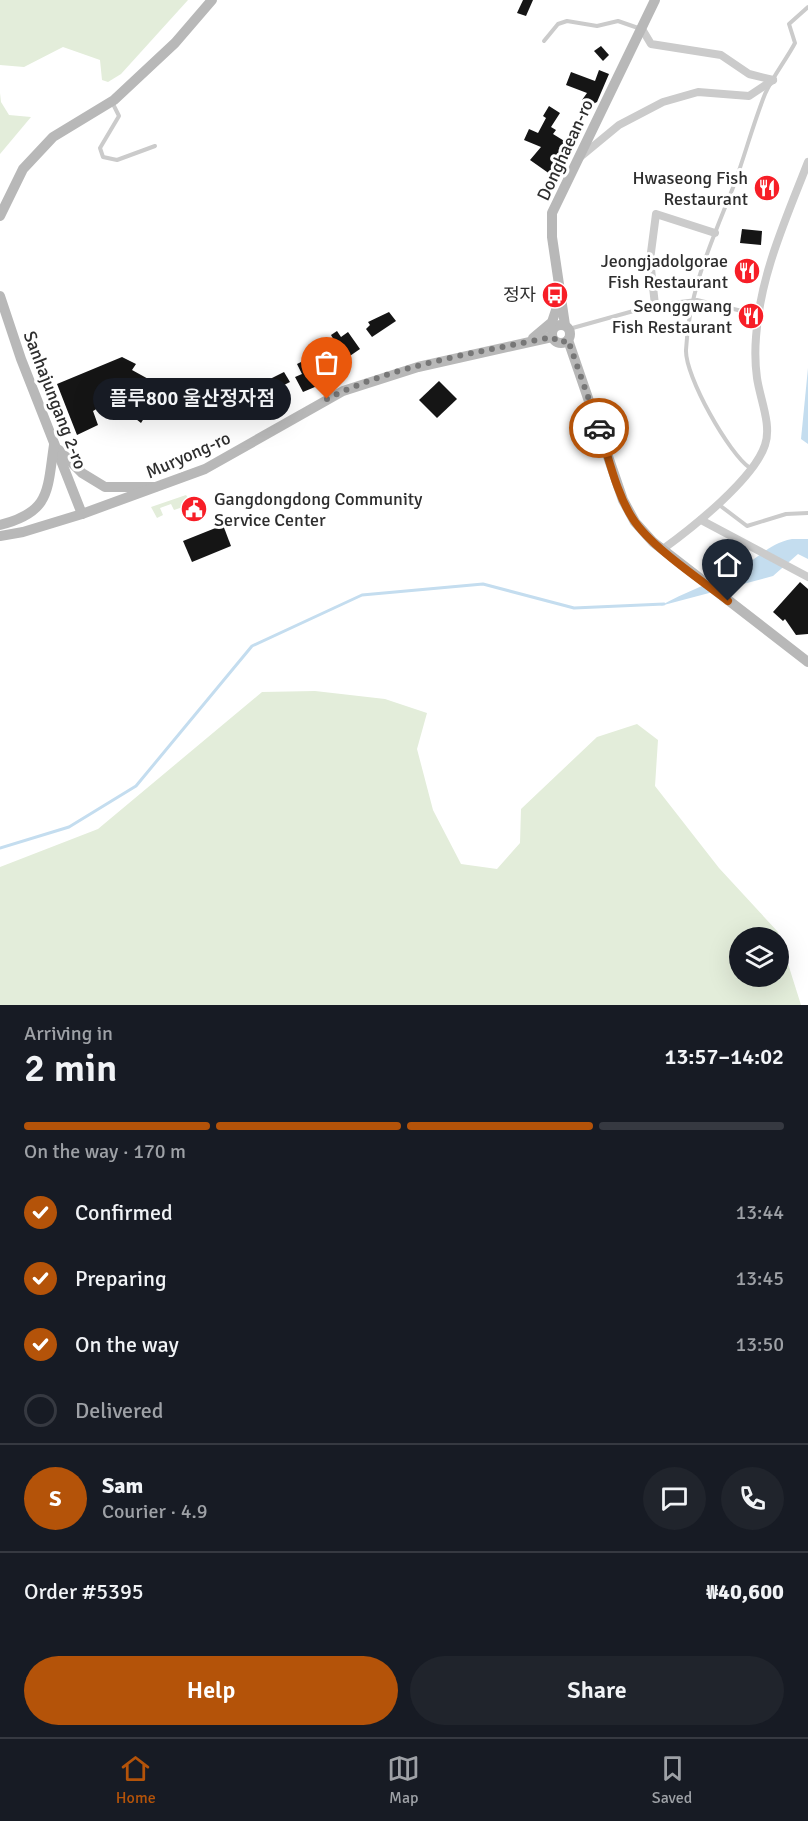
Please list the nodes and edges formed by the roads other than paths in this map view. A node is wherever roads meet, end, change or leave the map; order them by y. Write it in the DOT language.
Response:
graph roads {
  1 [pos="212,0"];
  2 [pos="656,0"];
  3 [pos="808,7"];
  4 [pos="642,29"];
  5 [pos="544,41"];
  6 [pos="773,80"];
  7 [pos="112,101"];
  8 [pos="154,146"];
  9 [pos="579,158"];
  10 [pos="808,162"];
  11 [pos="0,216"];
  12 [pos="715,233"];
  13 [pos="560,292"];
  14 [pos="0,296"];
  15 [pos="691,301"];
  16 [pos="655,305"];
  17 [pos="758,315"];
  18 [pos="568,331"];
  19 [pos="552,337"];
  20 [pos="526,342"];
  21 [pos="54,445"];
  22 [pos="750,468"];
  23 [pos="158,487"];
  24 [pos="717,504"];
  25 [pos="808,513"];
  26 [pos="82,514"];
  27 [pos="701,520"];
  28 [pos="0,525"];
  29 [pos="0,536"];
  30 [pos="663,549"];
  31 [pos="808,577"];
  32 [pos="808,662"];
  1 -- 7 [label="main road"];
  2 -- 4 [label="main road, Donghaean-ro"];
  3 -- 6 [label="lane"];
  4 -- 5 [label="lane"];
  4 -- 6 [label="street"];
  4 -- 9 [label="main road, Donghaean-ro"];
  6 -- 9 [label="street"];
  6 -- 12 [label="lane"];
  7 -- 8 [label="lane"];
  7 -- 11 [label="main road"];
  9 -- 13 [label="main road, Donghaean-ro"];
  10 -- 17 [label="street"];
  12 -- 15 [label="lane"];
  12 -- 16 [label="street"];
  13 -- 18 [label="main road, Donghaean-ro"];
  13 -- 20 [label="main road"];
  14 -- 21 [label="main road, Sanhajungang 2-ro"];
  15 -- 16 [label="lane"];
  15 -- 17 [label="lane"];
  15 -- 22 [label="lane"];
  16 -- 18 [label="lane"];
  17 -- 22 [label="street"];
  18 -- 19 [label="main road"];
  18 -- 19 [label="main road"];
  18 -- 30 [label="main road, Donghaean-ro"];
  19 -- 20 [label="main road, Muryong-ro"];
  20 -- 23 [label="main road, Muryong-ro"];
  21 -- 23 [label="main road"];
  21 -- 26 [label="main road, Sanhajungang 2-ro"];
  21 -- 28 [label="main road"];
  22 -- 24 [label="street"];
  23 -- 26 [label="main road, Muryong-ro"];
  24 -- 25 [label="lane"];
  24 -- 27 [label="street"];
  26 -- 29 [label="main road, Muryong-ro"];
  27 -- 30 [label="street"];
  27 -- 31 [label="street"];
  30 -- 32 [label="main road, Donghaean-ro"];
}
